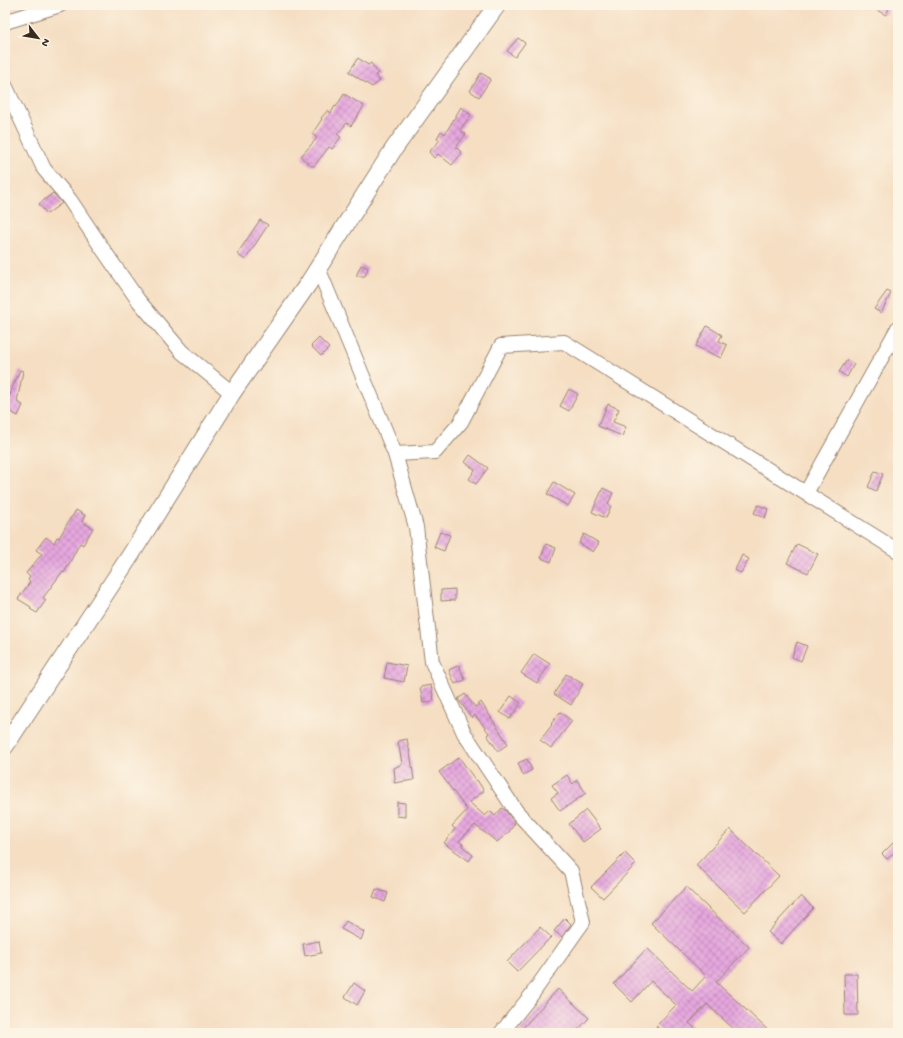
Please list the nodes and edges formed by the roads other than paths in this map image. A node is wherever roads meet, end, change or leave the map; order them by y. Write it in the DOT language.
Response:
graph roads {
  1 [pos="60,5"];
  2 [pos="497,5"];
  3 [pos="5,22"];
  4 [pos="5,85"];
  5 [pos="318,268"];
  6 [pos="898,328"];
  7 [pos="232,393"];
  8 [pos="395,454"];
  9 [pos="806,494"];
  10 [pos="898,551"];
  11 [pos="5,746"];
  12 [pos="501,1033"];
  1 -- 3 [label="street"];
  2 -- 5 [label="main road"];
  4 -- 7 [label="street"];
  5 -- 7 [label="main road"];
  5 -- 8 [label="street"];
  6 -- 9 [label="street"];
  7 -- 11 [label="main road"];
  8 -- 9 [label="street"];
  8 -- 12 [label="street"];
  9 -- 10 [label="street"];
}
